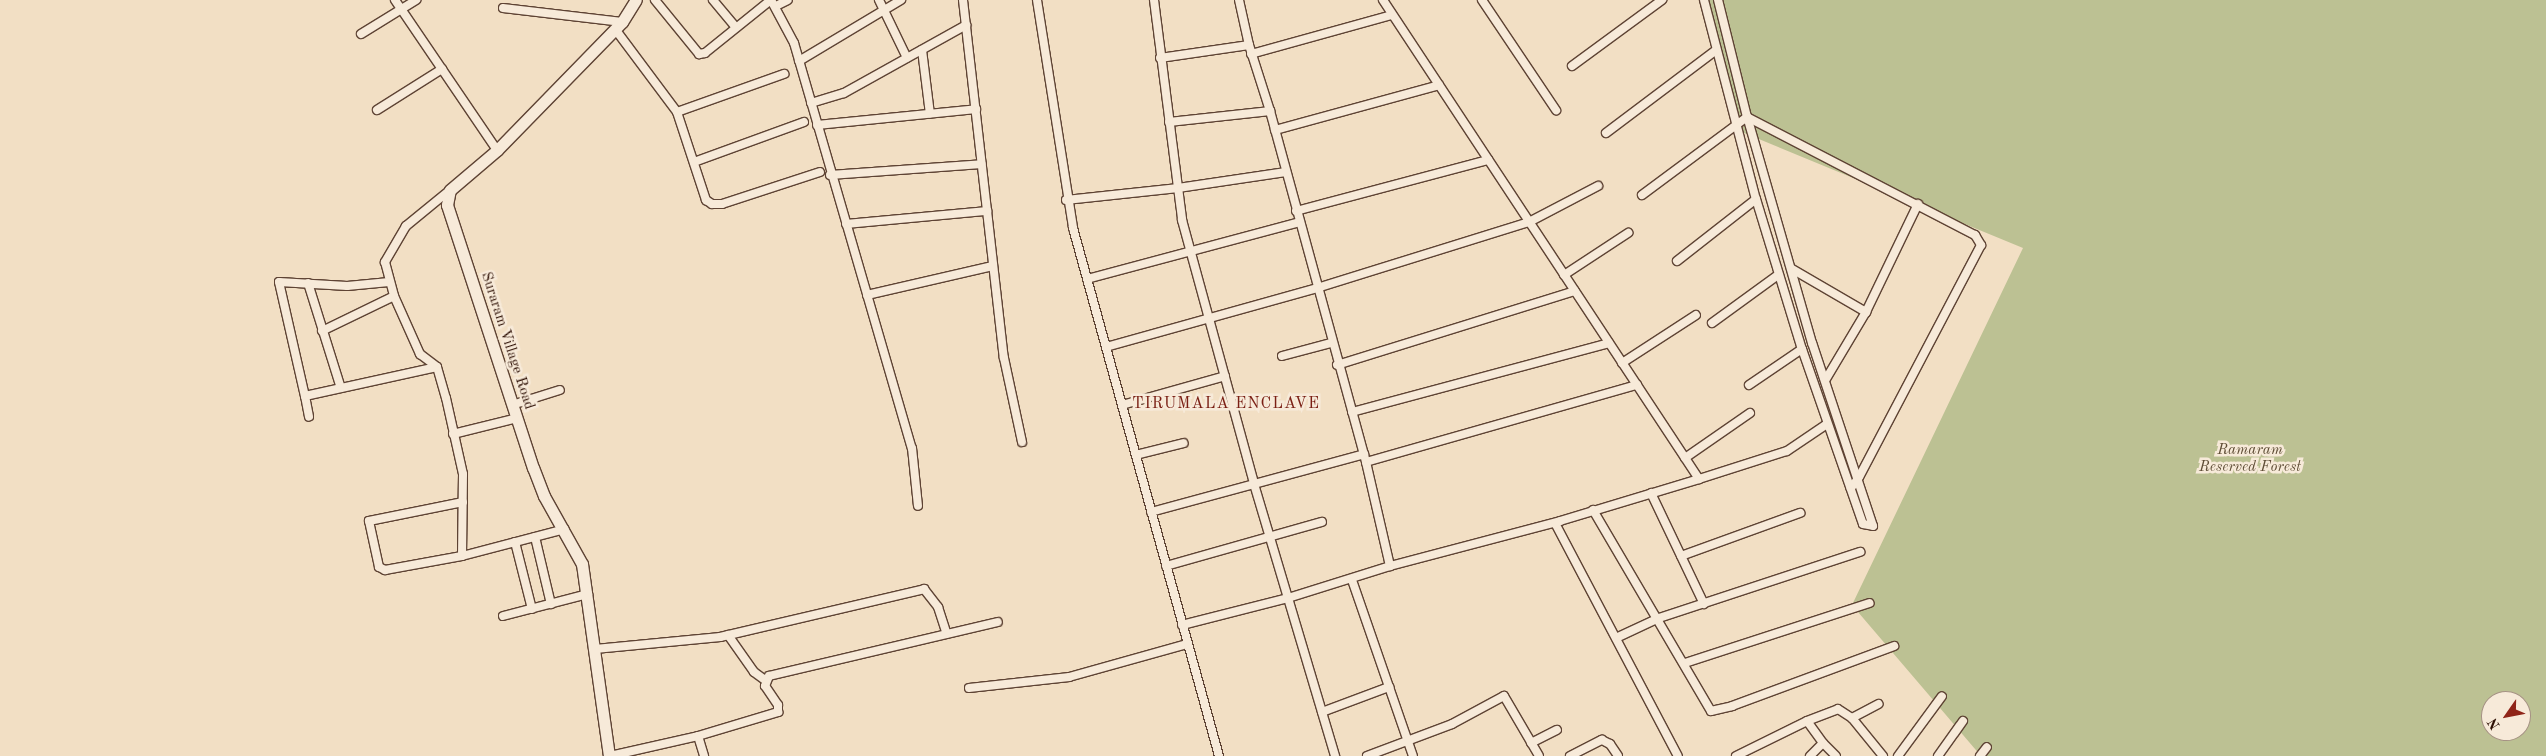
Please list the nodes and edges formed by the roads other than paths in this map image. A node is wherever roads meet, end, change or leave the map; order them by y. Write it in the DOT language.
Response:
graph roads {
  1 [pos="396,0"];
  2 [pos="416,0"];
  3 [pos="636,0"];
  4 [pos="655,0"];
  5 [pos="713,0"];
  6 [pos="788,0"];
  7 [pos="879,0"];
  8 [pos="901,0"];
  9 [pos="963,0"];
  10 [pos="1037,0"];
  11 [pos="1154,0"];
  12 [pos="1239,0"];
  13 [pos="1383,0"];
  14 [pos="1482,0"];
  15 [pos="1662,0"];
  16 [pos="1704,0"];
  17 [pos="1718,0"];
  18 [pos="772,2"];
  19 [pos="503,8"];
  20 [pos="402,9"];
  21 [pos="884,10"];
  22 [pos="1392,15"];
  23 [pos="619,25"];
  24 [pos="966,25"];
  25 [pos="736,27"];
  26 [pos="361,34"];
  27 [pos="922,50"];
  28 [pos="1250,50"];
  29 [pos="1716,50"];
  30 [pos="907,58"];
  31 [pos="1160,58"];
  32 [pos="799,61"];
  33 [pos="1572,66"];
  34 [pos="442,69"];
  35 [pos="784,74"];
  36 [pos="1439,86"];
  37 [pos="811,103"];
  38 [pos="976,108"];
  39 [pos="378,110"];
  40 [pos="1556,110"];
  41 [pos="1270,111"];
  42 [pos="677,112"];
  43 [pos="930,114"];
  44 [pos="1747,117"];
  45 [pos="804,122"];
  46 [pos="1169,122"];
  47 [pos="1735,123"];
  48 [pos="817,125"];
  49 [pos="1275,130"];
  50 [pos="1606,133"];
  51 [pos="496,150"];
  52 [pos="1488,160"];
  53 [pos="694,162"];
  54 [pos="982,164"];
  55 [pos="820,172"];
  56 [pos="1286,172"];
  57 [pos="830,175"];
  58 [pos="1598,186"];
  59 [pos="1178,188"];
  60 [pos="450,190"];
  61 [pos="1642,195"];
  62 [pos="1756,199"];
  63 [pos="1066,200"];
  64 [pos="1918,204"];
  65 [pos="988,211"];
  66 [pos="1296,211"];
  67 [pos="1299,222"];
  68 [pos="1529,222"];
  69 [pos="846,224"];
  70 [pos="1628,233"];
  71 [pos="1191,252"];
  72 [pos="1677,261"];
  73 [pos="993,266"];
  74 [pos="1792,269"];
  75 [pos="1564,275"];
  76 [pos="1778,275"];
  77 [pos="1087,279"];
  78 [pos="389,282"];
  79 [pos="308,283"];
  80 [pos="1317,288"];
  81 [pos="1575,291"];
  82 [pos="867,295"];
  83 [pos="394,296"];
  84 [pos="1866,312"];
  85 [pos="1696,315"];
  86 [pos="1209,317"];
  87 [pos="1712,323"];
  88 [pos="322,331"];
  89 [pos="1332,343"];
  90 [pos="1609,343"];
  91 [pos="1106,347"];
  92 [pos="1802,349"];
  93 [pos="1282,356"];
  94 [pos="1622,363"];
  95 [pos="1337,365"];
  96 [pos="437,367"];
  97 [pos="1225,376"];
  98 [pos="1826,379"];
  99 [pos="1637,385"];
  100 [pos="1749,385"];
  101 [pos="341,388"];
  102 [pos="560,390"];
  103 [pos="305,396"];
  104 [pos="512,405"];
  105 [pos="1122,405"];
  106 [pos="1352,412"];
  107 [pos="1750,413"];
  108 [pos="309,417"];
  109 [pos="516,418"];
  110 [pos="1827,424"];
  111 [pos="453,434"];
  112 [pos="1022,442"];
  113 [pos="1184,442"];
  114 [pos="1364,454"];
  115 [pos="1136,455"];
  116 [pos="1685,458"];
  117 [pos="1366,462"];
  118 [pos="1859,477"];
  119 [pos="1699,479"];
  120 [pos="1254,484"];
  121 [pos="1851,488"];
  122 [pos="1651,493"];
  123 [pos="463,502"];
  124 [pos="918,506"];
  125 [pos="1593,510"];
  126 [pos="1151,512"];
  127 [pos="1800,513"];
  128 [pos="1322,522"];
  129 [pos="1555,523"];
  130 [pos="565,529"];
  131 [pos="535,536"];
  132 [pos="1270,537"];
  133 [pos="515,542"];
  134 [pos="1860,552"];
  135 [pos="462,556"];
  136 [pos="1681,556"];
  137 [pos="1166,566"];
  138 [pos="1390,566"];
  139 [pos="1352,580"];
  140 [pos="588,594"];
  141 [pos="1288,598"];
  142 [pos="1870,603"];
  143 [pos="550,604"];
  144 [pos="1704,604"];
  145 [pos="532,609"];
  146 [pos="503,616"];
  147 [pos="1659,618"];
  148 [pos="998,622"];
  149 [pos="1182,625"];
  150 [pos="947,634"];
  151 [pos="728,635"];
  152 [pos="1616,638"];
  153 [pos="1187,644"];
  154 [pos="1894,646"];
  155 [pos="595,649"];
  156 [pos="1685,663"];
  157 [pos="765,680"];
  158 [pos="1389,687"];
  159 [pos="969,688"];
  160 [pos="1942,696"];
  161 [pos="1878,704"];
  162 [pos="1322,712"];
  163 [pos="1852,718"];
  164 [pos="1807,721"];
  165 [pos="1963,721"];
  166 [pos="1557,730"];
  167 [pos="698,736"];
  168 [pos="1408,741"];
  169 [pos="1531,743"];
  170 [pos="1823,743"];
  171 [pos="1987,747"];
  172 [pos="610,756"];
  173 [pos="704,756"];
  174 [pos="1219,756"];
  175 [pos="1335,756"];
  176 [pos="1367,756"];
  177 [pos="1413,756"];
  178 [pos="1539,756"];
  179 [pos="1570,756"];
  180 [pos="1618,756"];
  181 [pos="1678,756"];
  182 [pos="1736,756"];
  183 [pos="1810,756"];
  184 [pos="1836,756"];
  185 [pos="1882,756"];
  186 [pos="1898,756"];
  187 [pos="1938,756"];
  188 [pos="1980,756"];
  1 -- 20 [label="street"];
  2 -- 20 [label="street"];
  3 -- 23 [label="main road"];
  4 -- 25 [label="street"];
  5 -- 25 [label="street"];
  6 -- 18 [label="street"];
  7 -- 21 [label="street"];
  8 -- 21 [label="street"];
  9 -- 24 [label="street"];
  10 -- 63 [label="street"];
  11 -- 31 [label="street"];
  12 -- 28 [label="street"];
  13 -- 22 [label="street"];
  14 -- 40 [label="street"];
  15 -- 33 [label="street"];
  16 -- 29 [label="street"];
  17 -- 44 [label="street"];
  18 -- 25 [label="street"];
  18 -- 32 [label="street"];
  19 -- 23 [label="street"];
  20 -- 26 [label="street"];
  20 -- 34 [label="street"];
  21 -- 30 [label="street"];
  21 -- 32 [label="street"];
  22 -- 28 [label="street"];
  22 -- 36 [label="street"];
  23 -- 42 [label="street"];
  23 -- 51 [label="main road"];
  24 -- 27 [label="street"];
  24 -- 38 [label="street"];
  27 -- 30 [label="street"];
  27 -- 43 [label="street"];
  28 -- 31 [label="street"];
  28 -- 41 [label="street"];
  29 -- 47 [label="street"];
  29 -- 50 [label="street"];
  30 -- 37 [label="street"];
  31 -- 46 [label="street"];
  32 -- 37 [label="street"];
  34 -- 39 [label="street"];
  34 -- 51 [label="street"];
  35 -- 42 [label="street"];
  36 -- 49 [label="street"];
  36 -- 52 [label="street"];
  37 -- 48 [label="street"];
  38 -- 43 [label="street"];
  38 -- 54 [label="street"];
  41 -- 46 [label="street"];
  41 -- 49 [label="street"];
  42 -- 53 [label="street"];
  43 -- 48 [label="street"];
  44 -- 47 [label="street"];
  44 -- 64 [label="street"];
  44 -- 74 [label="street"];
  45 -- 53 [label="street"];
  46 -- 59 [label="street"];
  47 -- 61 [label="street"];
  47 -- 62 [label="street"];
  48 -- 57 [label="street"];
  49 -- 56 [label="street"];
  51 -- 60 [label="main road"];
  52 -- 66 [label="street"];
  52 -- 68 [label="street"];
  53 -- 55 [label="street"];
  54 -- 57 [label="street"];
  54 -- 65 [label="street"];
  56 -- 59 [label="street"];
  56 -- 66 [label="street"];
  57 -- 69 [label="street"];
  58 -- 68 [label="street"];
  59 -- 63 [label="street"];
  59 -- 71 [label="street"];
  60 -- 78 [label="street"];
  60 -- 104 [label="main road, Suraram Village Road"];
  62 -- 72 [label="street"];
  62 -- 76 [label="street"];
  63 -- 77 [label="street"];
  64 -- 84 [label="street"];
  64 -- 118 [label="street"];
  65 -- 69 [label="street"];
  65 -- 73 [label="street"];
  66 -- 67 [label="street"];
  67 -- 71 [label="street"];
  67 -- 80 [label="street"];
  68 -- 75 [label="street"];
  68 -- 80 [label="street"];
  69 -- 82 [label="street"];
  70 -- 75 [label="street"];
  71 -- 77 [label="street"];
  71 -- 86 [label="street"];
  73 -- 82 [label="street"];
  73 -- 112 [label="street"];
  74 -- 84 [label="street"];
  74 -- 98 [label="street"];
  75 -- 81 [label="street"];
  76 -- 87 [label="street"];
  76 -- 92 [label="street"];
  77 -- 91 [label="street"];
  78 -- 79 [label="street"];
  78 -- 83 [label="street"];
  79 -- 88 [label="street"];
  79 -- 103 [label="street"];
  80 -- 86 [label="street"];
  80 -- 89 [label="street"];
  81 -- 90 [label="street"];
  81 -- 95 [label="street"];
  82 -- 124 [label="street"];
  83 -- 88 [label="street"];
  83 -- 96 [label="street"];
  84 -- 98 [label="street"];
  85 -- 94 [label="street"];
  86 -- 91 [label="street"];
  86 -- 97 [label="street"];
  88 -- 101 [label="street"];
  89 -- 93 [label="street"];
  89 -- 95 [label="street"];
  90 -- 94 [label="street"];
  90 -- 106 [label="street"];
  91 -- 105 [label="street"];
  92 -- 100 [label="street"];
  92 -- 110 [label="street"];
  94 -- 99 [label="street"];
  95 -- 106 [label="street"];
  96 -- 101 [label="street"];
  96 -- 111 [label="street"];
  97 -- 105 [label="street"];
  97 -- 120 [label="street"];
  98 -- 118 [label="street"];
  99 -- 116 [label="street"];
  99 -- 117 [label="street"];
  101 -- 103 [label="street"];
  102 -- 104 [label="street"];
  103 -- 108 [label="street"];
  104 -- 109 [label="main road, Suraram Village Road"];
  105 -- 115 [label="street"];
  106 -- 114 [label="street"];
  107 -- 116 [label="street"];
  109 -- 111 [label="street"];
  109 -- 130 [label="main road, Suraram Village Road"];
  110 -- 119 [label="street"];
  110 -- 121 [label="street"];
  111 -- 123 [label="street"];
  113 -- 115 [label="street"];
  114 -- 117 [label="street"];
  114 -- 120 [label="street"];
  115 -- 126 [label="street"];
  116 -- 119 [label="street"];
  117 -- 138 [label="street"];
  118 -- 121 [label="street"];
  118 -- 121 [label="street"];
  119 -- 122 [label="street"];
  120 -- 126 [label="street"];
  120 -- 132 [label="street"];
  122 -- 125 [label="street"];
  122 -- 136 [label="street"];
  123 -- 135 [label="street"];
  123 -- 135 [label="street"];
  125 -- 129 [label="street"];
  125 -- 147 [label="street"];
  126 -- 137 [label="street"];
  127 -- 136 [label="street"];
  128 -- 132 [label="street"];
  129 -- 138 [label="street"];
  129 -- 152 [label="street"];
  130 -- 131 [label="street"];
  130 -- 140 [label="main road, Suraram Village Road"];
  131 -- 133 [label="street"];
  131 -- 143 [label="street"];
  132 -- 137 [label="street"];
  132 -- 141 [label="street"];
  133 -- 135 [label="street"];
  133 -- 145 [label="street"];
  134 -- 144 [label="street"];
  136 -- 144 [label="street"];
  137 -- 149 [label="street"];
  138 -- 139 [label="street"];
  139 -- 141 [label="street"];
  139 -- 158 [label="street"];
  140 -- 143 [label="street"];
  140 -- 155 [label="main road, Suraram Village Road"];
  141 -- 149 [label="street"];
  141 -- 162 [label="street"];
  142 -- 156 [label="street"];
  143 -- 145 [label="street"];
  144 -- 147 [label="street"];
  145 -- 146 [label="street"];
  147 -- 152 [label="street"];
  147 -- 156 [label="street"];
  148 -- 150 [label="street"];
  149 -- 153 [label="street"];
  150 -- 151 [label="street"];
  150 -- 157 [label="street"];
  151 -- 155 [label="street"];
  151 -- 157 [label="street"];
  152 -- 181 [label="street"];
  153 -- 159 [label="street"];
  153 -- 174 [label="street"];
  154 -- 156 [label="street"];
  155 -- 172 [label="main road, Suraram Village Road"];
  157 -- 167 [label="street"];
  158 -- 162 [label="street"];
  158 -- 168 [label="street"];
  160 -- 186 [label="street"];
  161 -- 163 [label="street"];
  162 -- 175 [label="street"];
  163 -- 164 [label="street"];
  163 -- 185 [label="street"];
  164 -- 170 [label="street"];
  164 -- 182 [label="street"];
  165 -- 187 [label="street"];
  166 -- 169 [label="street"];
  167 -- 172 [label="street"];
  167 -- 173 [label="street"];
  168 -- 169 [label="street"];
  168 -- 176 [label="street"];
  168 -- 177 [label="street"];
  169 -- 178 [label="street"];
  170 -- 183 [label="street"];
  170 -- 184 [label="street"];
  171 -- 188 [label="street"];
  179 -- 180 [label="street"];
}
